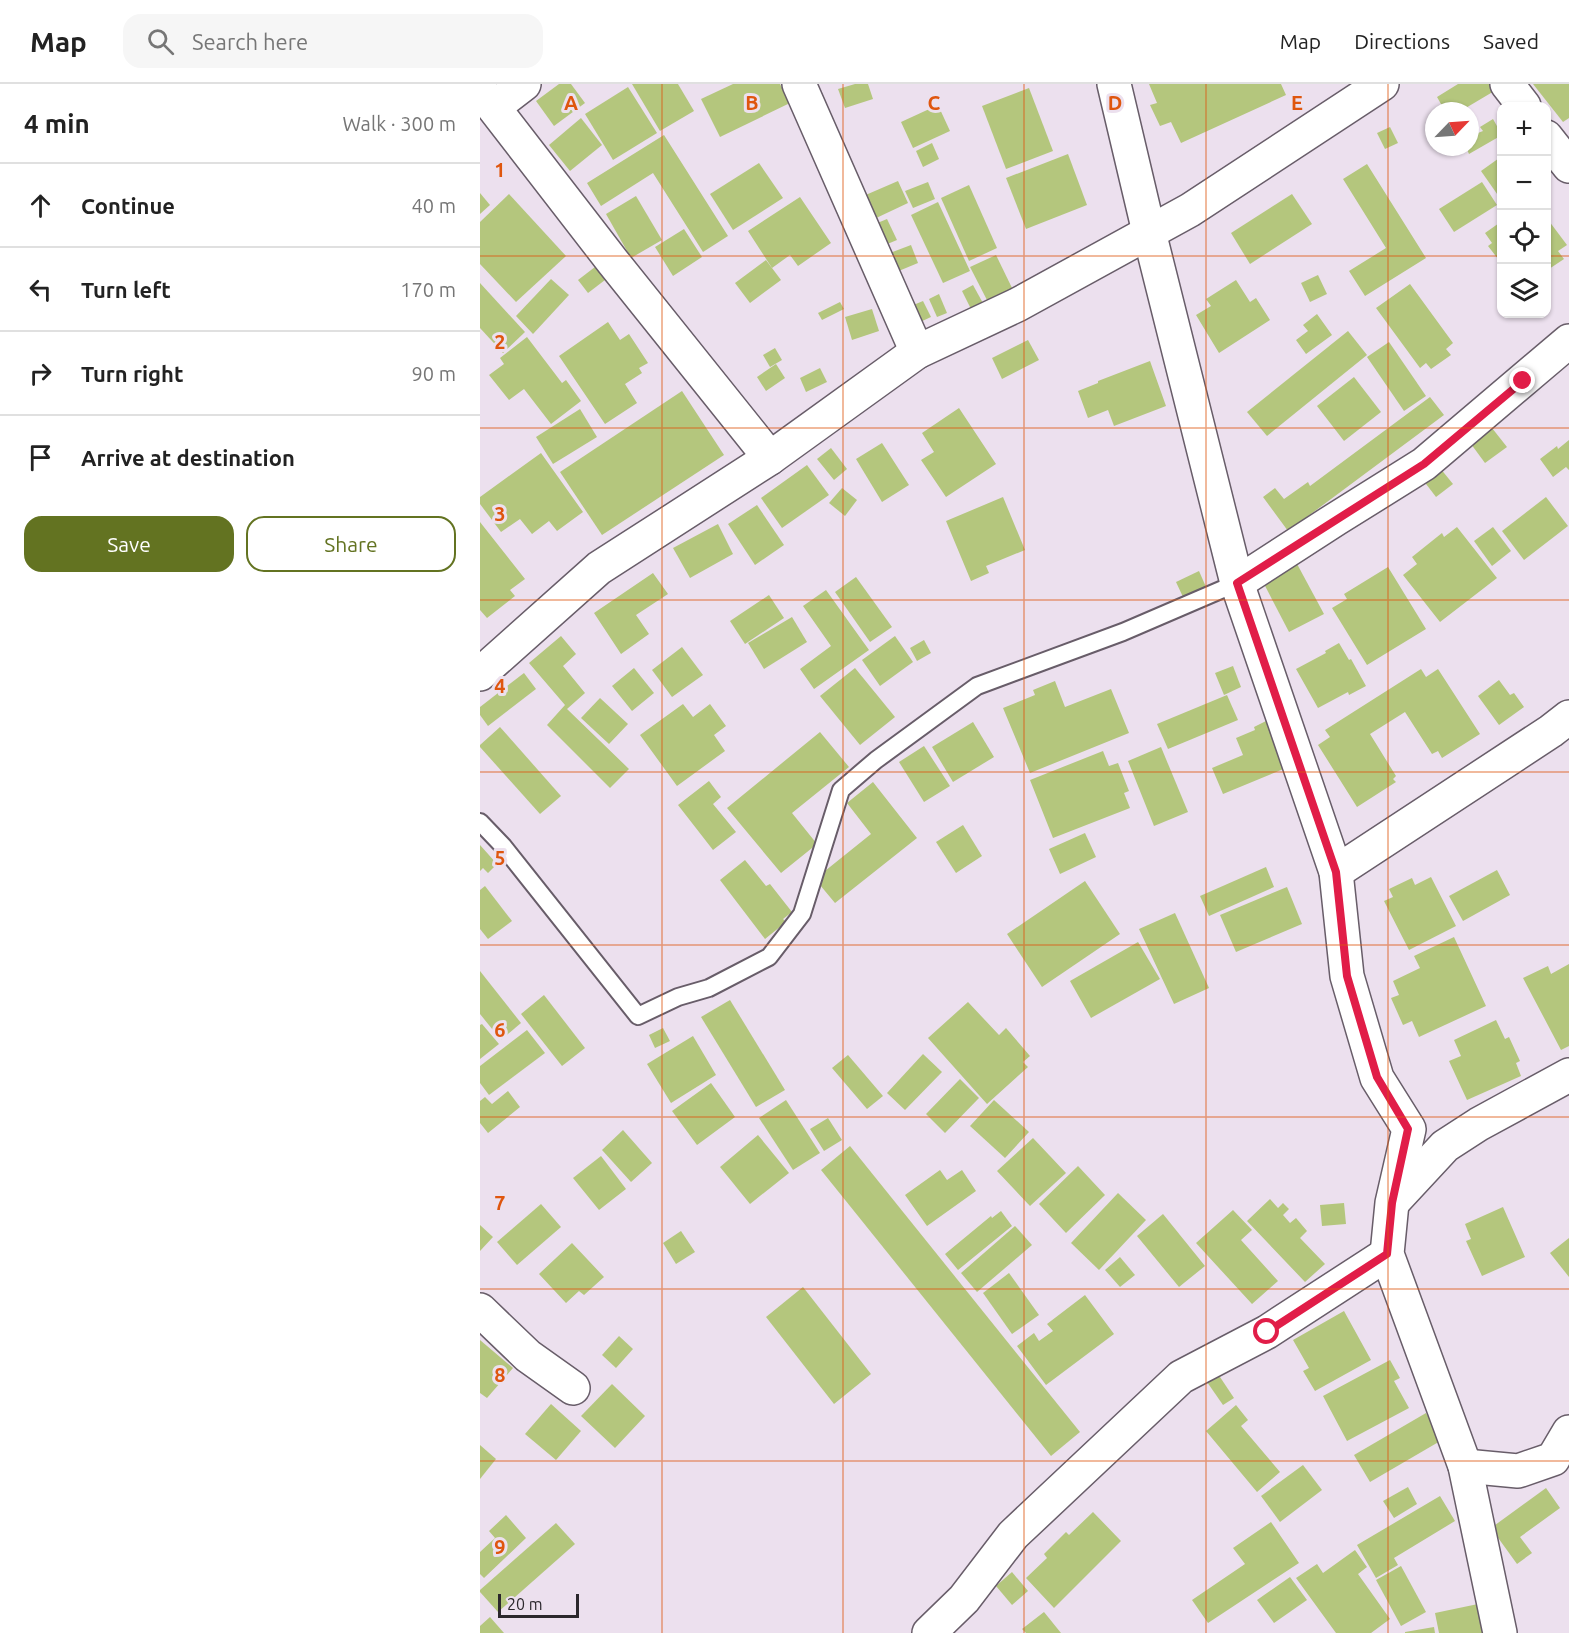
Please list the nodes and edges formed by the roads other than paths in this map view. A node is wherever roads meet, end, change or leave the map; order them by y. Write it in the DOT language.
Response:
graph roads {
  1 [pos="524,84"];
  2 [pos="799,84"];
  3 [pos="1114,84"];
  4 [pos="1382,84"];
  5 [pos="1506,84"];
  6 [pos="487,98"];
  7 [pos="1521,102"];
  8 [pos="1551,143"];
  9 [pos="1569,166"];
  10 [pos="1149,232"];
  11 [pos="1569,341"];
  12 [pos="917,352"];
  13 [pos="770,458"];
  14 [pos="1237,583"];
  15 [pos="480,674"];
  16 [pos="1569,717"];
  17 [pos="480,822"];
  18 [pos="1336,872"];
  19 [pos="1569,1075"];
  20 [pos="1392,1203"];
  21 [pos="1387,1254"];
  22 [pos="480,1310"];
  23 [pos="573,1388"];
  24 [pos="1569,1432"];
  25 [pos="1465,1466"];
  26 [pos="929,1633"];
  27 [pos="1500,1633"];
  1 -- 6 [label="street"];
  2 -- 12 [label="street"];
  3 -- 10 [label="street"];
  4 -- 10 [label="street"];
  5 -- 7 [label="street"];
  6 -- 13 [label="street"];
  8 -- 9 [label="street"];
  10 -- 12 [label="street"];
  10 -- 14 [label="street"];
  11 -- 14 [label="street"];
  12 -- 13 [label="street"];
  13 -- 15 [label="street"];
  14 -- 17 [label="lane"];
  14 -- 18 [label="street"];
  16 -- 18 [label="street"];
  18 -- 20 [label="street"];
  19 -- 20 [label="street"];
  20 -- 21 [label="street"];
  21 -- 25 [label="street"];
  21 -- 26 [label="street"];
  22 -- 23 [label="street"];
  24 -- 25 [label="street"];
  25 -- 27 [label="street"];
}
